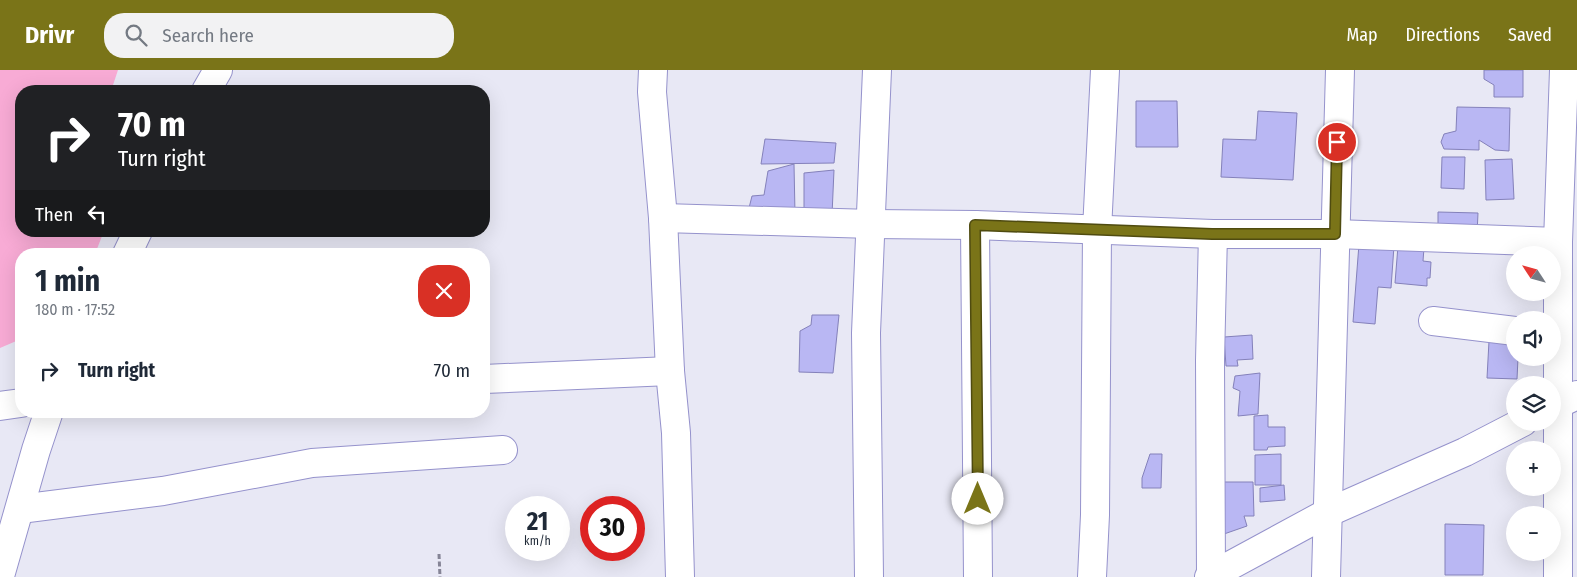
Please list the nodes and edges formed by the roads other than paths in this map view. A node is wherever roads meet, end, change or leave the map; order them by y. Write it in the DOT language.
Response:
graph roads {
  1 [pos="218,70"];
  2 [pos="653,70"];
  3 [pos="876,70"];
  4 [pos="1105,70"];
  5 [pos="1340,70"];
  6 [pos="1564,70"];
  7 [pos="209,85"];
  8 [pos="663,218"];
  9 [pos="872,224"];
  10 [pos="975,225"];
  11 [pos="1097,230"];
  12 [pos="1212,234"];
  13 [pos="1335,234"];
  14 [pos="1558,242"];
  15 [pos="1556,311"];
  16 [pos="1432,321"];
  17 [pos="1506,330"];
  18 [pos="1558,366"];
  19 [pos="670,371"];
  20 [pos="490,379"];
  21 [pos="1562,402"];
  22 [pos="15,404"];
  23 [pos="0,406"];
  24 [pos="47,418"];
  25 [pos="1506,431"];
  26 [pos="503,450"];
  27 [pos="20,509"];
  28 [pos="1328,513"];
  29 [pos="1568,531"];
  30 [pos="0,576"];
  31 [pos="1210,576"];
  32 [pos="680,577"];
  33 [pos="869,577"];
  34 [pos="978,577"];
  35 [pos="1092,577"];
  36 [pos="1326,577"];
  37 [pos="1558,577"];
  1 -- 7 [label="street"];
  2 -- 8 [label="street"];
  3 -- 9 [label="street"];
  4 -- 11 [label="street"];
  5 -- 13 [label="street"];
  6 -- 14 [label="street"];
  8 -- 9 [label="street"];
  8 -- 19 [label="street"];
  9 -- 10 [label="street"];
  9 -- 33 [label="street"];
  10 -- 11 [label="street"];
  10 -- 34 [label="street"];
  11 -- 12 [label="street"];
  11 -- 35 [label="street"];
  12 -- 13 [label="street"];
  12 -- 31 [label="street"];
  13 -- 14 [label="street"];
  13 -- 28 [label="street"];
  14 -- 15 [label="street"];
  16 -- 17 [label="street"];
  18 -- 21 [label="street"];
  19 -- 20 [label="street"];
  19 -- 32 [label="street"];
  21 -- 29 [label="street"];
  22 -- 23 [label="street"];
  24 -- 27 [label="street"];
  25 -- 28 [label="street"];
  26 -- 27 [label="street"];
  27 -- 30 [label="street"];
  28 -- 31 [label="street"];
  28 -- 36 [label="street"];
  29 -- 37 [label="street"];
}
